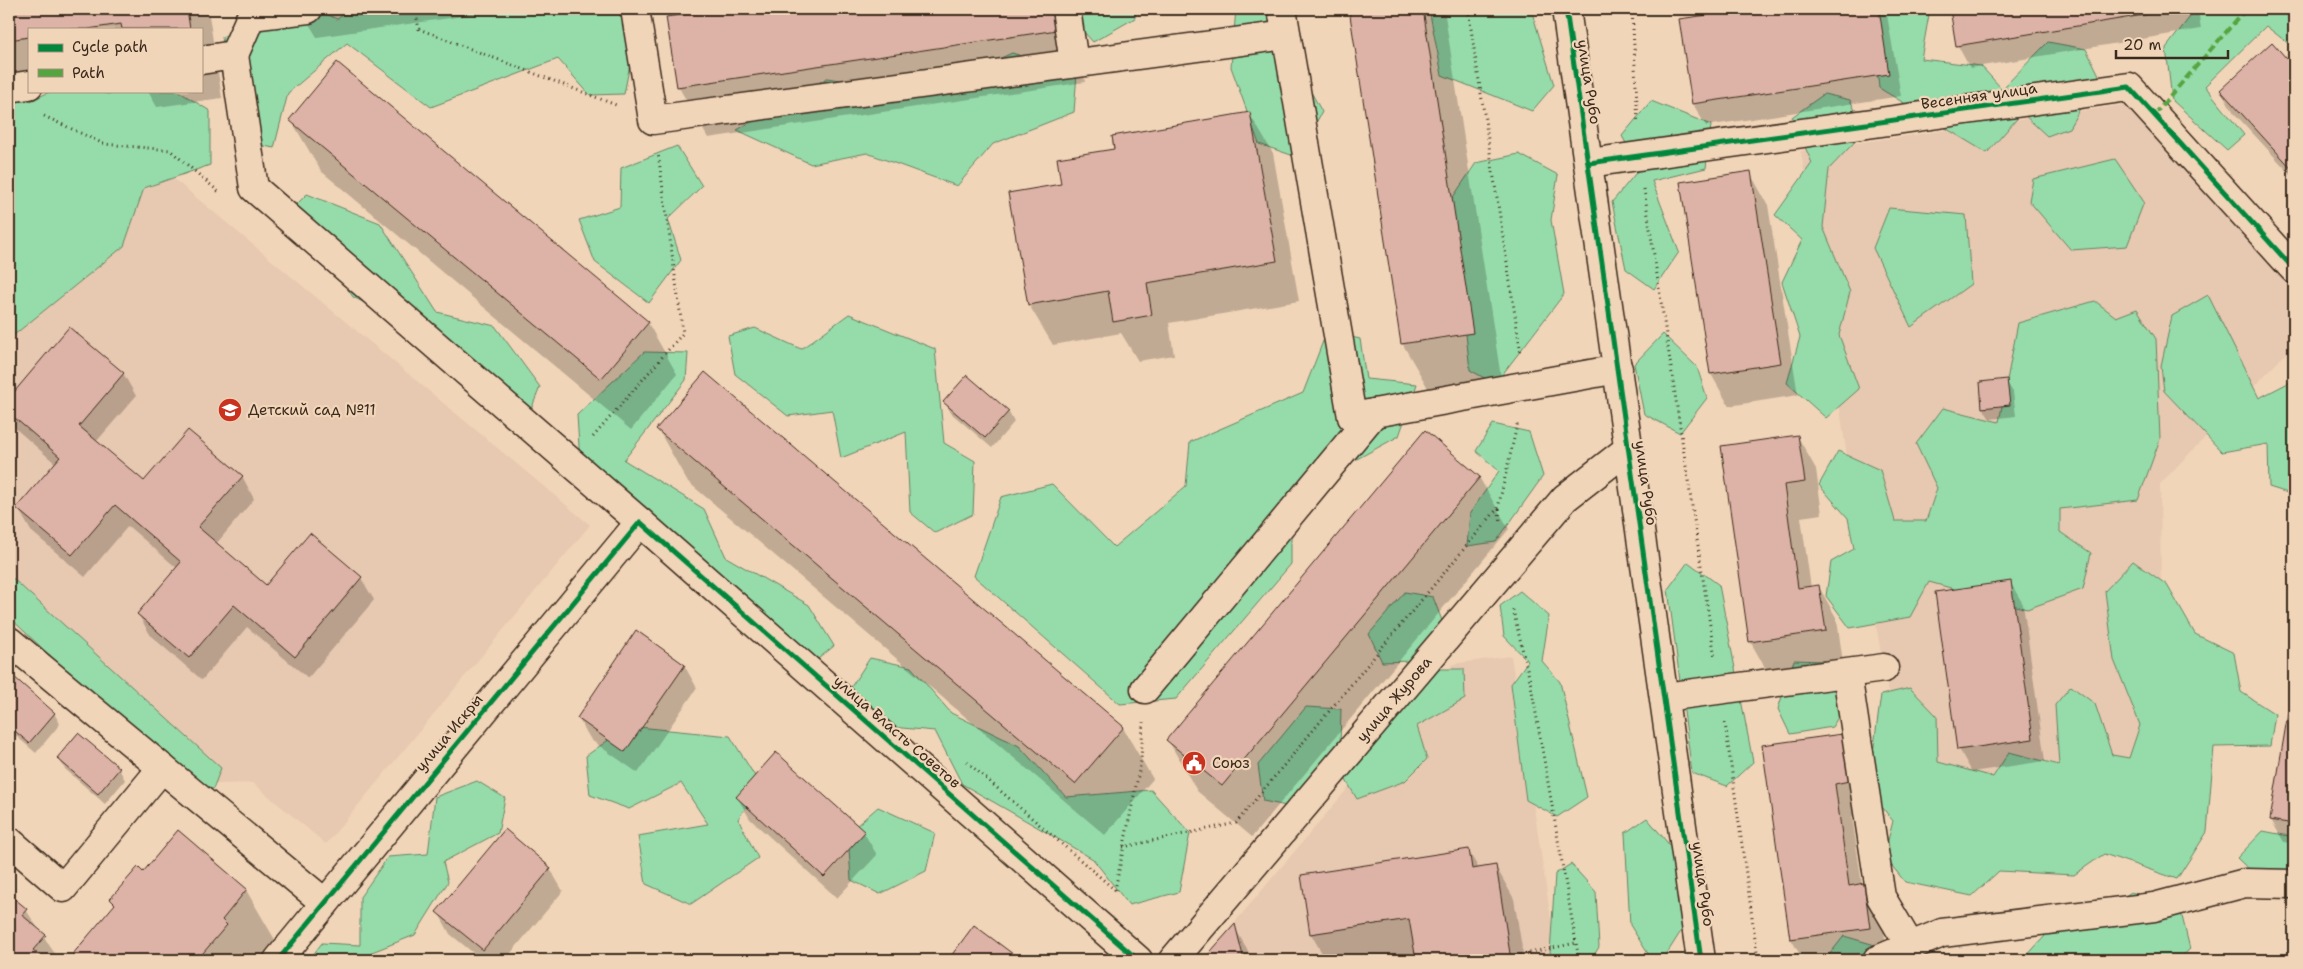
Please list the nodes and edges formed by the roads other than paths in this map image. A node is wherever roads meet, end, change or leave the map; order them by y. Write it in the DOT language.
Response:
graph roads {
  1 [pos="308,9"];
  2 [pos="635,9"];
  3 [pos="1066,9"];
  4 [pos="1282,9"];
  5 [pos="1566,9"];
  6 [pos="1286,35"];
  7 [pos="234,55"];
  8 [pos="202,60"];
  9 [pos="1074,63"];
  10 [pos="28,85"];
  11 [pos="9,88"];
  12 [pos="1589,163"];
  13 [pos="2294,269"];
  14 [pos="1618,369"];
  15 [pos="1374,413"];
  16 [pos="1628,449"];
  17 [pos="640,522"];
  18 [pos="9,641"];
  19 [pos="1884,668"];
  20 [pos="1847,674"];
  21 [pos="1145,689"];
  22 [pos="1665,697"];
  23 [pos="162,768"];
  24 [pos="9,842"];
  25 [pos="2294,884"];
  26 [pos="325,903"];
  27 [pos="1910,946"];
  28 [pos="278,960"];
  29 [pos="1138,960"];
  30 [pos="1173,960"];
  31 [pos="1701,960"];
  32 [pos="1877,960"];
  1 -- 7 [label="street"];
  2 -- 9 [label="street"];
  3 -- 9 [label="street"];
  4 -- 6 [label="street"];
  5 -- 12 [label="street, улица Рубо"];
  6 -- 9 [label="street"];
  6 -- 15 [label="street"];
  7 -- 8 [label="street"];
  7 -- 17 [label="street, улица Власть Советов"];
  10 -- 11 [label="street"];
  12 -- 13 [label="street, Весенняя улица"];
  12 -- 14 [label="street, улица Рубо"];
  14 -- 15 [label="street"];
  14 -- 16 [label="street, улица Рубо"];
  15 -- 21 [label="street"];
  16 -- 22 [label="street, улица Рубо"];
  16 -- 30 [label="street, улица Журова"];
  17 -- 26 [label="street, улица Искры"];
  17 -- 29 [label="street, улица Власть Советов"];
  18 -- 23 [label="street"];
  19 -- 20 [label="street"];
  20 -- 22 [label="street"];
  20 -- 27 [label="street"];
  22 -- 31 [label="street, улица Рубо"];
  23 -- 24 [label="street"];
  23 -- 26 [label="street"];
  25 -- 27 [label="street"];
  26 -- 28 [label="street, улица Искры"];
  27 -- 32 [label="street"];
}
